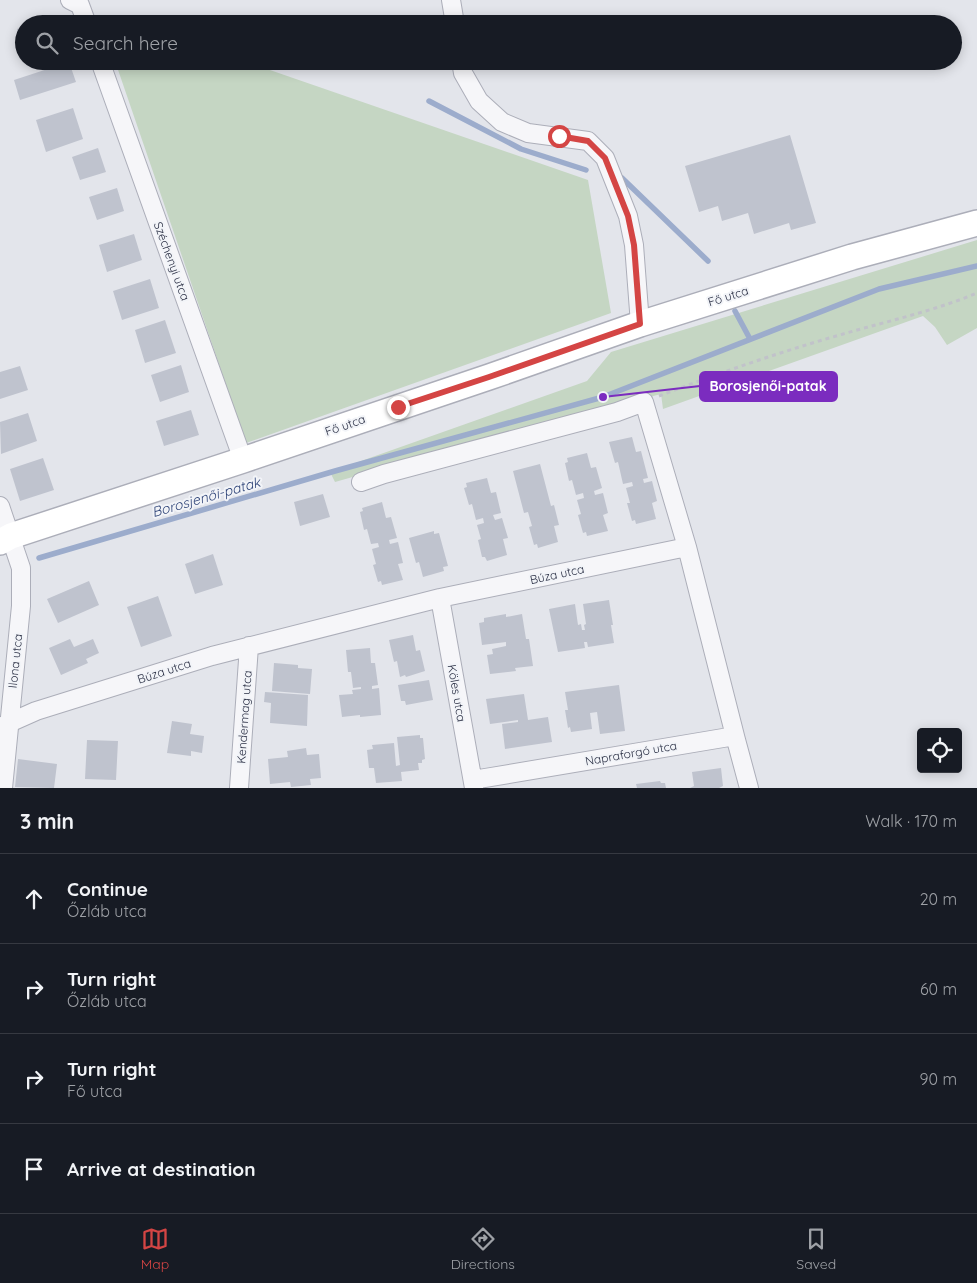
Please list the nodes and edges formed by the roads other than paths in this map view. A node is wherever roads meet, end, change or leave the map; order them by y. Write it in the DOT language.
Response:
graph roads {
  1 [pos="70,0"];
  2 [pos="451,0"];
  3 [pos="84,15"];
  4 [pos="454,15"];
  5 [pos="103,70"];
  6 [pos="462,70"];
  7 [pos="977,223"];
  8 [pos="640,324"];
  9 [pos="243,460"];
  10 [pos="361,482"];
  11 [pos="0,506"];
  12 [pos="5,539"];
  13 [pos="687,547"];
  14 [pos="440,598"];
  15 [pos="249,646"];
  16 [pos="4,726"];
  17 [pos="735,736"];
  18 [pos="474,784"];
  19 [pos="3,788"];
  20 [pos="240,788"];
  21 [pos="749,788"];
  1 -- 3 [label="street"];
  2 -- 4 [label="street"];
  5 -- 9 [label="street, Széchenyi utca"];
  6 -- 8 [label="street"];
  7 -- 8 [label="street, Fő utca"];
  8 -- 9 [label="street, Fő utca"];
  9 -- 12 [label="street, Fő utca"];
  10 -- 13 [label="street"];
  11 -- 12 [label="street, Ilona utca"];
  12 -- 16 [label="street, Ilona utca"];
  13 -- 14 [label="street, Búza utca"];
  13 -- 17 [label="street"];
  14 -- 15 [label="street, Búza utca"];
  14 -- 18 [label="street, Köles utca"];
  15 -- 16 [label="street, Búza utca"];
  15 -- 20 [label="street, Kendermag utca"];
  16 -- 19 [label="street, Ilona utca"];
  17 -- 18 [label="street, Napraforgó utca"];
  17 -- 21 [label="street"];
}
